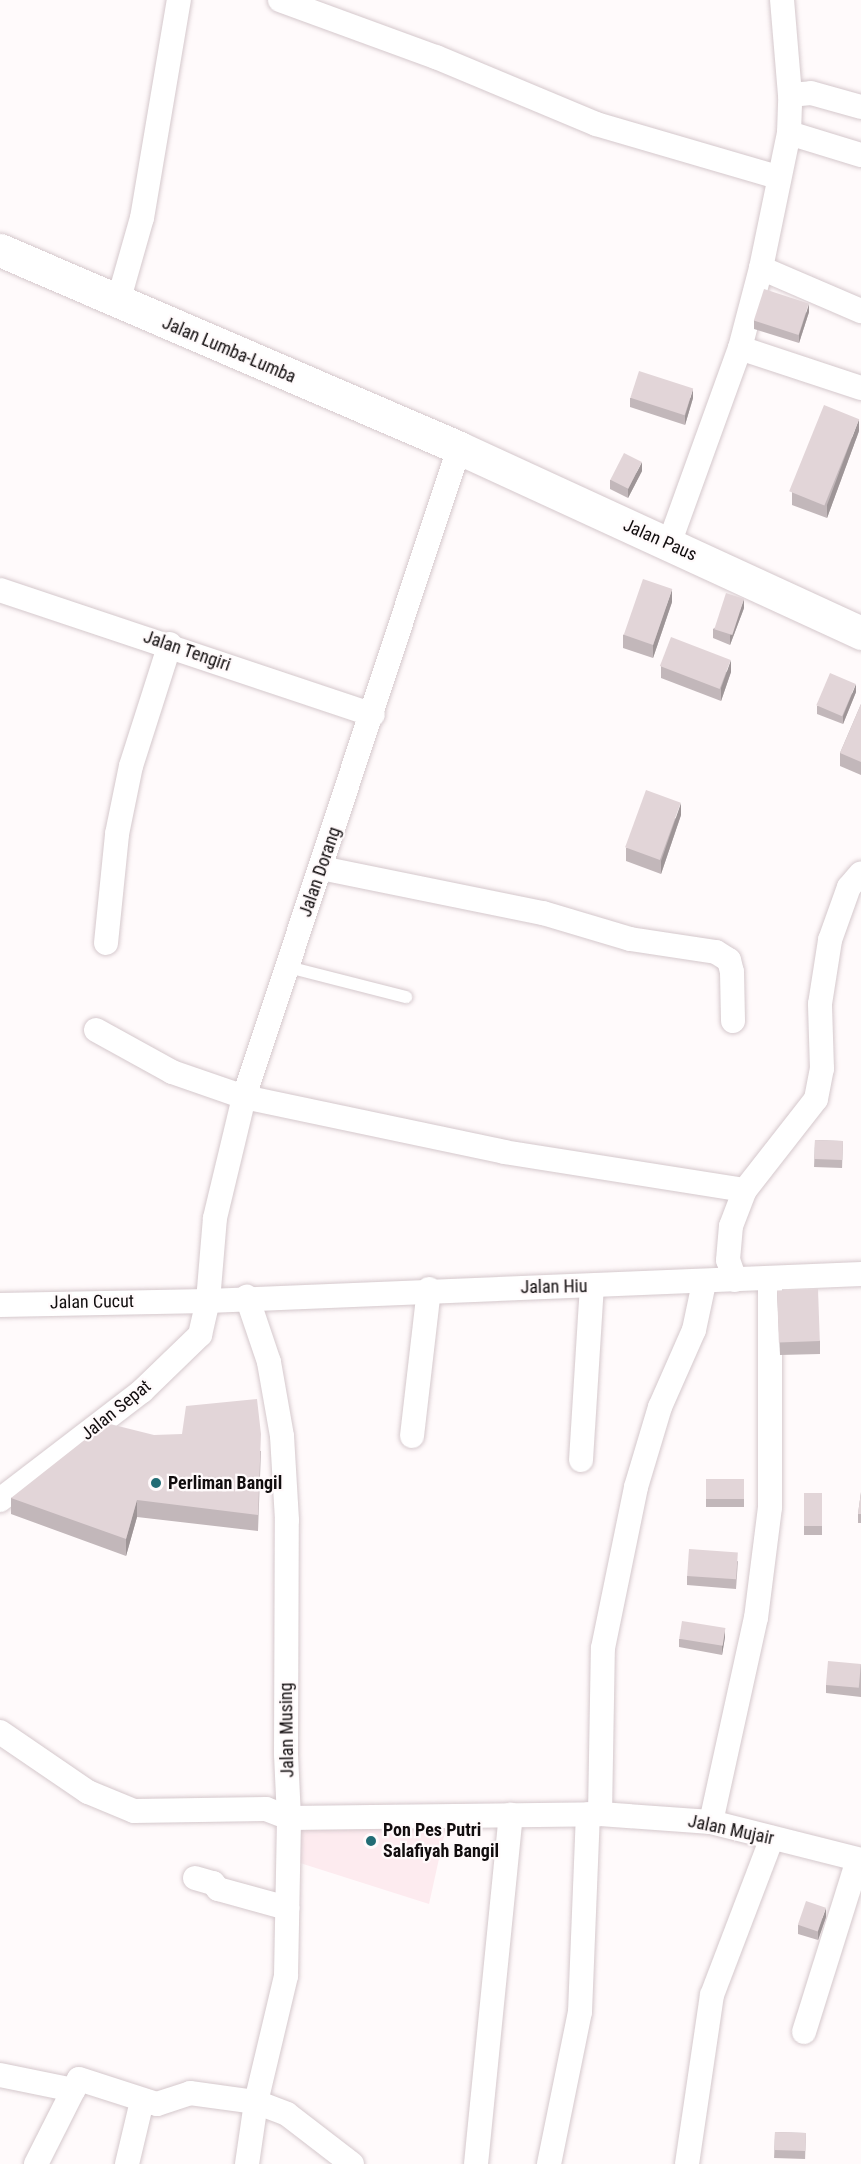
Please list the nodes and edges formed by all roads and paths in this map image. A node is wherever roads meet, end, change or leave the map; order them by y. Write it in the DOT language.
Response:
graph roads {
  1 [pos="179,0"];
  2 [pos="279,0"];
  3 [pos="782,0"];
  4 [pos="790,95"];
  5 [pos="861,107"];
  6 [pos="789,133"];
  7 [pos="861,155"];
  8 [pos="777,177"];
  9 [pos="0,250"];
  10 [pos="761,268"];
  11 [pos="118,302"];
  12 [pos="861,311"];
  13 [pos="740,348"];
  14 [pos="861,388"];
  15 [pos="459,448"];
  16 [pos="669,544"];
  17 [pos="0,590"];
  18 [pos="861,633"];
  19 [pos="170,644"];
  20 [pos="373,715"];
  21 [pos="321,868"];
  22 [pos="861,873"];
  23 [pos="106,943"];
  24 [pos="288,968"];
  25 [pos="406,997"];
  26 [pos="733,1020"];
  27 [pos="96,1030"];
  28 [pos="244,1097"];
  29 [pos="745,1190"];
  30 [pos="861,1274"];
  31 [pos="770,1278"];
  32 [pos="735,1280"];
  33 [pos="704,1283"];
  34 [pos="592,1286"];
  35 [pos="429,1289"];
  36 [pos="247,1297"];
  37 [pos="208,1301"];
  38 [pos="0,1305"];
  39 [pos="412,1436"];
  40 [pos="581,1460"];
  41 [pos="0,1500"];
  42 [pos="0,1732"];
  43 [pos="594,1814"];
  44 [pos="511,1815"];
  45 [pos="289,1818"];
  46 [pos="711,1822"];
  47 [pos="772,1838"];
  48 [pos="860,1860"];
  49 [pos="195,1878"];
  50 [pos="286,1908"];
  51 [pos="804,2032"];
  52 [pos="0,2075"];
  53 [pos="73,2090"];
  54 [pos="142,2101"];
  55 [pos="256,2102"];
  56 [pos="349,2163"];
  57 [pos="36,2164"];
  58 [pos="127,2164"];
  59 [pos="247,2164"];
  60 [pos="476,2164"];
  61 [pos="549,2164"];
  62 [pos="687,2164"];
  1 -- 11 [label="street"];
  2 -- 8 [label="street"];
  3 -- 4 [label="street"];
  4 -- 5 [label="street"];
  4 -- 6 [label="street"];
  6 -- 7 [label="street"];
  6 -- 8 [label="street"];
  8 -- 10 [label="street"];
  9 -- 11 [label="main road, Jalan Lumba-Lumba"];
  10 -- 12 [label="street"];
  10 -- 13 [label="street"];
  11 -- 15 [label="main road, Jalan Lumba-Lumba"];
  13 -- 14 [label="street"];
  13 -- 16 [label="street"];
  15 -- 16 [label="main road, Jalan Paus"];
  15 -- 20 [label="street, Jalan Dorang"];
  16 -- 18 [label="main road, Jalan Paus"];
  17 -- 19 [label="street, Jalan Tengiri"];
  19 -- 20 [label="street, Jalan Tengiri"];
  19 -- 23 [label="street"];
  20 -- 21 [label="street, Jalan Dorang"];
  21 -- 24 [label="street, Jalan Dorang"];
  21 -- 26 [label="street"];
  22 -- 29 [label="street"];
  24 -- 25 [label="lane"];
  24 -- 28 [label="street, Jalan Dorang"];
  27 -- 28 [label="street"];
  28 -- 29 [label="street"];
  28 -- 37 [label="street, Jalan Dorang"];
  29 -- 32 [label="street"];
  30 -- 31 [label="street, Jalan Hiu"];
  31 -- 32 [label="street, Jalan Hiu"];
  31 -- 46 [label="street"];
  32 -- 33 [label="street, Jalan Hiu"];
  33 -- 34 [label="street, Jalan Hiu"];
  33 -- 43 [label="street"];
  34 -- 35 [label="street, Jalan Hiu"];
  34 -- 40 [label="street"];
  35 -- 36 [label="street, Jalan Hiu"];
  35 -- 39 [label="street"];
  36 -- 37 [label="street, Jalan Hiu"];
  36 -- 45 [label="street, Jalan Musing"];
  37 -- 38 [label="street, Jalan Cucut"];
  37 -- 41 [label="street, Jalan Sepat"];
  42 -- 45 [label="street, Jalan Mujair"];
  43 -- 44 [label="street, Jalan Mujair"];
  43 -- 46 [label="street, Jalan Mujair"];
  43 -- 61 [label="street"];
  44 -- 45 [label="street, Jalan Mujair"];
  44 -- 60 [label="street"];
  45 -- 50 [label="street, Jalan Musing"];
  46 -- 47 [label="street, Jalan Mujair"];
  47 -- 48 [label="street, Jalan Mujair"];
  47 -- 62 [label="street"];
  48 -- 51 [label="street"];
  49 -- 50 [label="street"];
  50 -- 55 [label="street, Jalan Musing"];
  52 -- 53 [label="street"];
  53 -- 54 [label="street"];
  53 -- 57 [label="street"];
  54 -- 55 [label="street"];
  54 -- 58 [label="street"];
  55 -- 56 [label="street"];
  55 -- 59 [label="street, Jalan Musing"];
}
